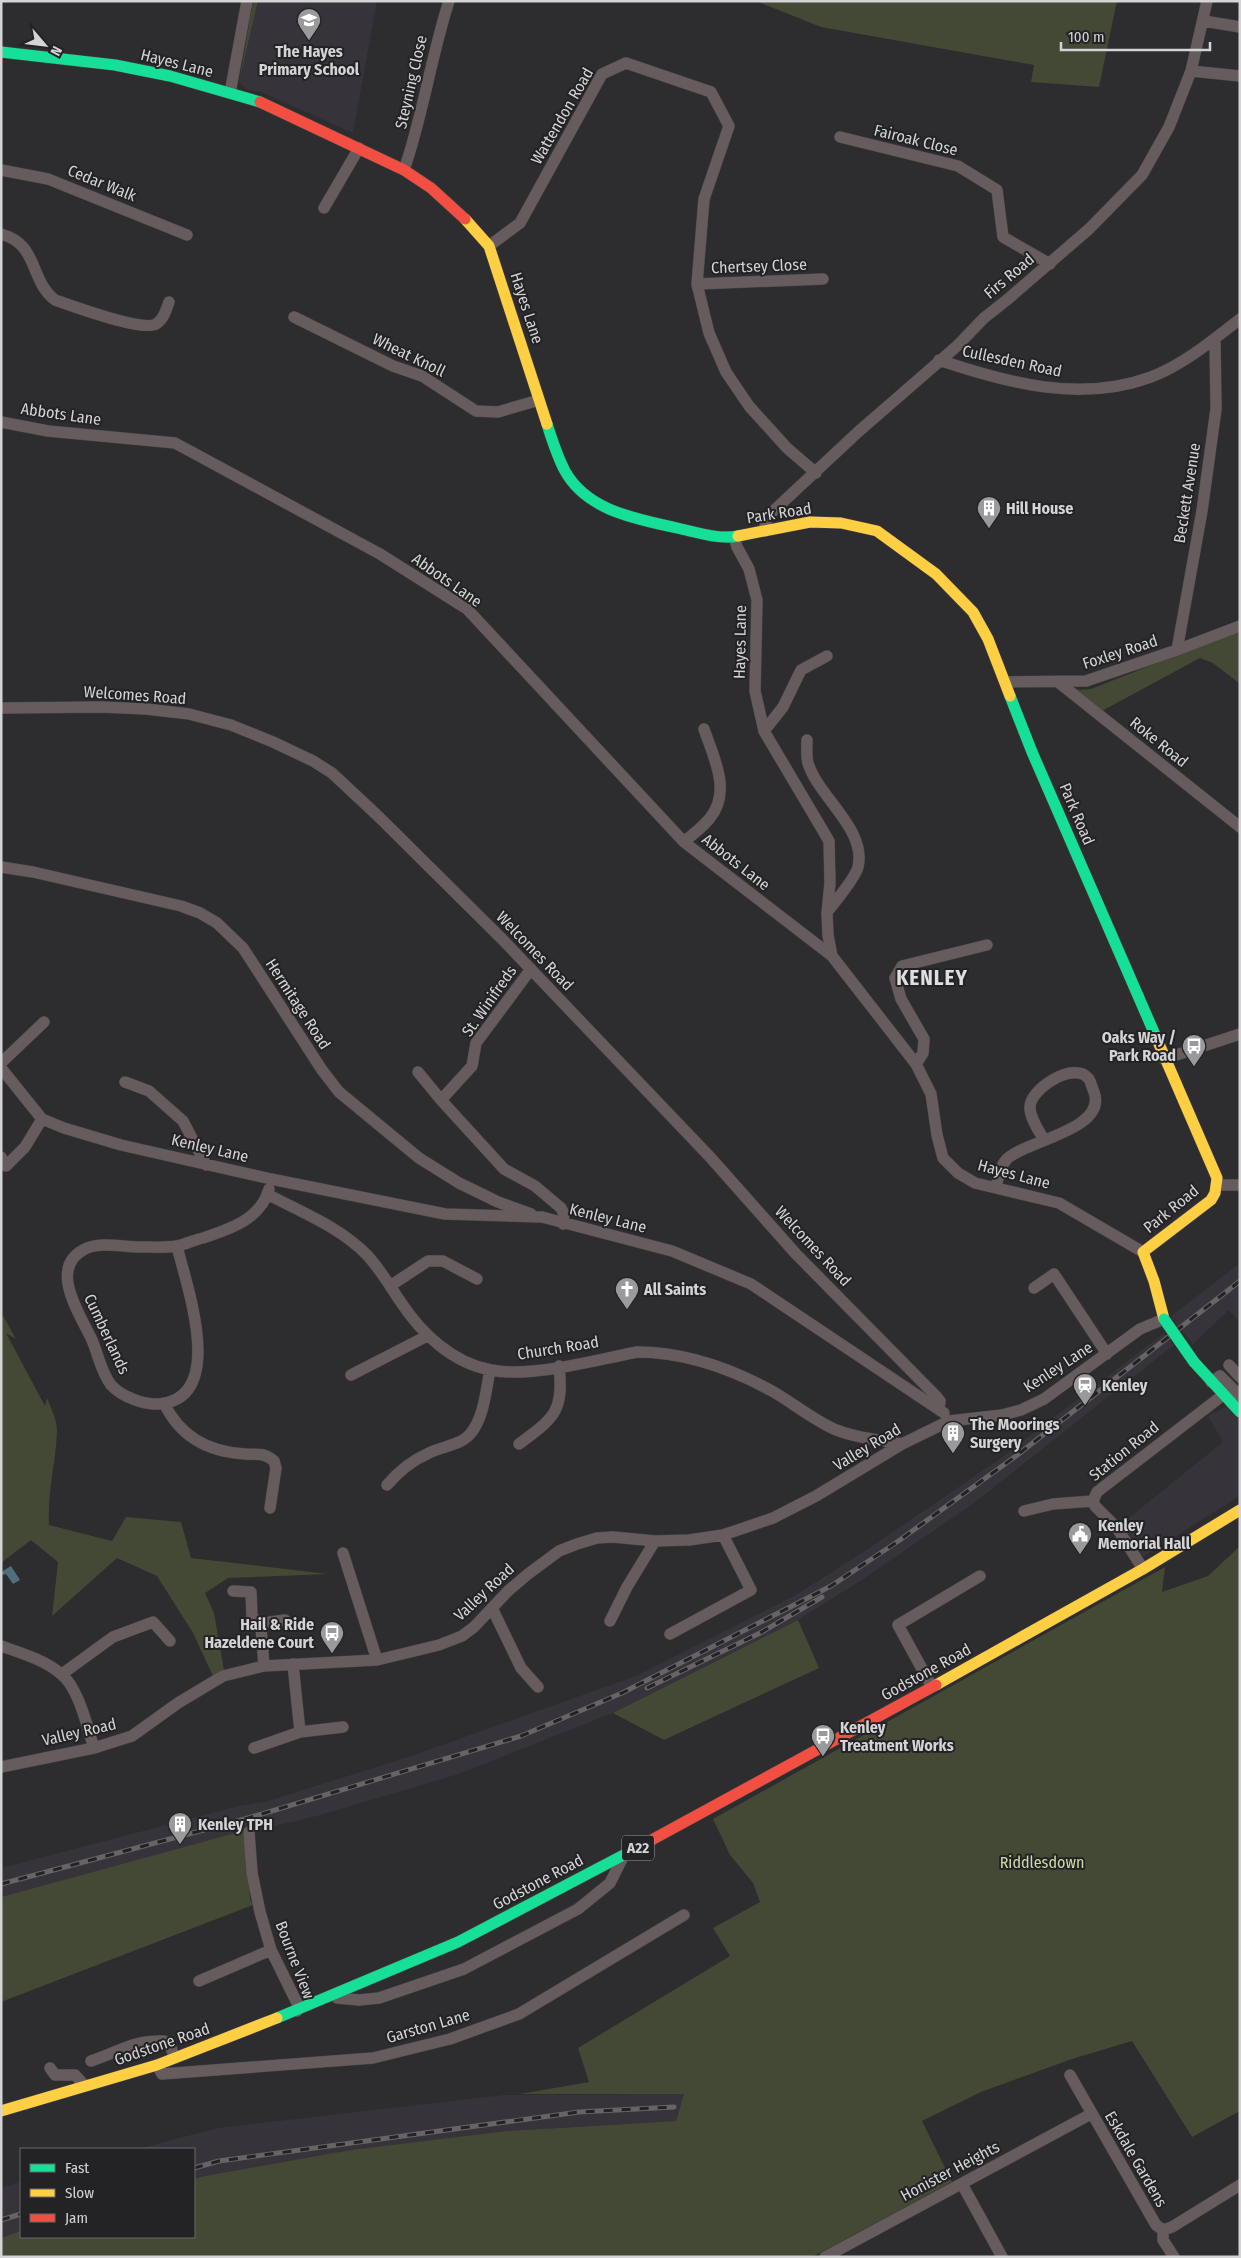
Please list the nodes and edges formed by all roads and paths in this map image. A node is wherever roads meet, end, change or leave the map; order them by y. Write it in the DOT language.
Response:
graph roads {
  1 [pos="247,1"];
  2 [pos="449,1"];
  3 [pos="1207,1"];
  4 [pos="1204,21"];
  5 [pos="1240,27"];
  6 [pos="1,52"];
  7 [pos="1191,71"];
  8 [pos="1240,76"];
  9 [pos="230,93"];
  10 [pos="840,137"];
  11 [pos="359,148"];
  12 [pos="1,170"];
  13 [pos="404,170"];
  14 [pos="324,208"];
  15 [pos="1,234"];
  16 [pos="188,235"];
  17 [pos="490,246"];
  18 [pos="1050,264"];
  19 [pos="823,279"];
  20 [pos="697,284"];
  21 [pos="169,302"];
  22 [pos="294,318"];
  23 [pos="1240,319"];
  24 [pos="1215,340"];
  25 [pos="939,360"];
  26 [pos="539,400"];
  27 [pos="1,422"];
  28 [pos="816,473"];
  29 [pos="766,531"];
  30 [pos="734,536"];
  31 [pos="1240,626"];
  32 [pos="1177,650"];
  33 [pos="828,656"];
  34 [pos="1005,682"];
  35 [pos="1058,682"];
  36 [pos="1,708"];
  37 [pos="704,729"];
  38 [pos="764,731"];
  39 [pos="807,740"];
  40 [pos="1240,827"];
  41 [pos="684,842"];
  42 [pos="1,868"];
  43 [pos="827,913"];
  44 [pos="987,945"];
  45 [pos="832,956"];
  46 [pos="531,969"];
  47 [pos="44,1022"];
  48 [pos="1240,1034"];
  49 [pos="1164,1059"];
  50 [pos="1,1063"];
  51 [pos="916,1064"];
  52 [pos="1,1068"];
  53 [pos="418,1072"];
  54 [pos="125,1082"];
  55 [pos="442,1100"];
  56 [pos="42,1119"];
  57 [pos="1044,1140"];
  58 [pos="1,1157"];
  59 [pos="206,1165"];
  60 [pos="271,1179"];
  61 [pos="1217,1185"];
  62 [pos="1240,1185"];
  63 [pos="996,1188"];
  64 [pos="267,1194"];
  65 [pos="542,1218"];
  66 [pos="564,1224"];
  67 [pos="177,1246"];
  68 [pos="1143,1252"];
  69 [pos="477,1279"];
  70 [pos="390,1286"];
  71 [pos="1034,1288"];
  72 [pos="1164,1320"];
  73 [pos="427,1336"];
  74 [pos="1107,1354"];
  75 [pos="1229,1365"];
  76 [pos="559,1366"];
  77 [pos="490,1370"];
  78 [pos="352,1375"];
  79 [pos="1240,1377"];
  80 [pos="1211,1382"];
  81 [pos="1223,1395"];
  82 [pos="1240,1396"];
  83 [pos="164,1403"];
  84 [pos="939,1409"];
  85 [pos="1240,1412"];
  86 [pos="949,1421"];
  87 [pos="519,1444"];
  88 [pos="902,1444"];
  89 [pos="386,1485"];
  90 [pos="1093,1501"];
  91 [pos="270,1508"];
  92 [pos="1240,1510"];
  93 [pos="1024,1511"];
  94 [pos="723,1535"];
  95 [pos="655,1541"];
  96 [pos="343,1552"];
  97 [pos="1143,1569"];
  98 [pos="980,1576"];
  99 [pos="233,1591"];
  100 [pos="492,1608"];
  101 [pos="285,1620"];
  102 [pos="610,1622"];
  103 [pos="262,1623"];
  104 [pos="670,1634"];
  105 [pos="170,1641"];
  106 [pos="1,1646"];
  107 [pos="377,1660"];
  108 [pos="293,1664"];
  109 [pos="264,1666"];
  110 [pos="62,1674"];
  111 [pos="538,1687"];
  112 [pos="932,1688"];
  113 [pos="342,1727"];
  114 [pos="300,1732"];
  115 [pos="94,1748"];
  116 [pos="254,1748"];
  117 [pos="1,1767"];
  118 [pos="249,1832"];
  119 [pos="624,1855"];
  120 [pos="684,1915"];
  121 [pos="271,1950"];
  122 [pos="199,1980"];
  123 [pos="331,1997"];
  124 [pos="297,2011"];
  125 [pos="175,2058"];
  126 [pos="91,2061"];
  127 [pos="157,2065"];
  128 [pos="50,2068"];
  129 [pos="1070,2075"];
  130 [pos="85,2086"];
  131 [pos="1,2111"];
  132 [pos="1091,2114"];
  133 [pos="962,2184"];
  134 [pos="1240,2185"];
  135 [pos="1163,2230"];
  136 [pos="825,2257"];
  137 [pos="1002,2257"];
  138 [pos="1174,2257"];
  1 -- 9 [label="street"];
  2 -- 13 [label="street, Steyning Close"];
  3 -- 4 [label="street, Firs Road"];
  4 -- 5 [label="street"];
  4 -- 7 [label="street, Firs Road"];
  6 -- 9 [label="main road, Hayes Lane"];
  7 -- 8 [label="street"];
  7 -- 18 [label="street, Firs Road"];
  9 -- 11 [label="main road, Hayes Lane"];
  10 -- 18 [label="street, Fairoak Close"];
  11 -- 13 [label="main road, Hayes Lane"];
  11 -- 14 [label="street"];
  12 -- 16 [label="street, Cedar Walk"];
  13 -- 17 [label="main road, Hayes Lane"];
  15 -- 21 [label="street"];
  17 -- 20 [label="street, Wattendon Road"];
  17 -- 26 [label="main road, Hayes Lane"];
  18 -- 25 [label="street, Firs Road"];
  19 -- 20 [label="street, Chertsey Close"];
  20 -- 28 [label="street, Wattendon Road"];
  22 -- 26 [label="street, Wheat Knoll"];
  23 -- 24 [label="street, Cullesden Road"];
  24 -- 25 [label="street, Cullesden Road"];
  24 -- 32 [label="street, Beckett Avenue"];
  25 -- 28 [label="street, Firs Road"];
  26 -- 30 [label="main road, Hayes Lane"];
  27 -- 41 [label="street, Abbots Lane"];
  28 -- 29 [label="street, Firs Road"];
  29 -- 30 [label="main road, Park Road"];
  29 -- 34 [label="main road, Park Road"];
  30 -- 38 [label="street, Hayes Lane"];
  31 -- 32 [label="street, Foxley Road"];
  32 -- 35 [label="street, Foxley Road"];
  33 -- 38 [label="street"];
  34 -- 35 [label="street, Foxley Road"];
  34 -- 49 [label="main road, Park Road"];
  35 -- 40 [label="street, Roke Road"];
  36 -- 46 [label="street, Welcomes Road"];
  37 -- 41 [label="street"];
  38 -- 43 [label="street, Hayes Lane"];
  39 -- 43 [label="street"];
  41 -- 45 [label="street, Abbots Lane"];
  42 -- 65 [label="street, Hermitage Road"];
  43 -- 45 [label="street, Hayes Lane"];
  44 -- 51 [label="street"];
  45 -- 51 [label="street, Hayes Lane"];
  46 -- 55 [label="street, St. Winifreds"];
  46 -- 84 [label="street, Welcomes Road"];
  47 -- 50 [label="street"];
  48 -- 49 [label="street"];
  49 -- 61 [label="main road, Park Road"];
  51 -- 63 [label="street, Hayes Lane"];
  52 -- 56 [label="street, Kenley Lane"];
  53 -- 55 [label="street"];
  54 -- 59 [label="street"];
  55 -- 66 [label="street"];
  56 -- 58 [label="street"];
  56 -- 59 [label="street, Kenley Lane"];
  57 -- 57 [label="street"];
  57 -- 63 [label="street"];
  59 -- 60 [label="street, Kenley Lane"];
  60 -- 64 [label="street, Cumberlands"];
  60 -- 65 [label="street, Kenley Lane"];
  61 -- 62 [label="street"];
  61 -- 68 [label="main road, Park Road"];
  63 -- 68 [label="street, Hayes Lane"];
  64 -- 67 [label="street, Cumberlands"];
  64 -- 70 [label="street, Church Road"];
  65 -- 66 [label="street, Kenley Lane"];
  66 -- 84 [label="street, Kenley Lane"];
  67 -- 83 [label="street"];
  67 -- 83 [label="street, Cumberlands"];
  68 -- 72 [label="main road"];
  69 -- 70 [label="street"];
  70 -- 73 [label="street, Church Road"];
  71 -- 74 [label="street"];
  72 -- 74 [label="street, Kenley Lane"];
  72 -- 80 [label="main road, bridge"];
  73 -- 77 [label="street, Church Road"];
  73 -- 78 [label="street"];
  74 -- 86 [label="street, Kenley Lane"];
  75 -- 79 [label="street"];
  76 -- 77 [label="street, Church Road"];
  76 -- 87 [label="street"];
  76 -- 88 [label="street, Church Road"];
  77 -- 89 [label="street"];
  80 -- 81 [label="main road"];
  80 -- 82 [label="street"];
  81 -- 85 [label="main road"];
  81 -- 90 [label="street, Station Road"];
  83 -- 91 [label="street"];
  84 -- 86 [label="street, Kenley Lane"];
  86 -- 88 [label="street, Valley Road"];
  88 -- 94 [label="street, Valley Road"];
  90 -- 93 [label="street"];
  90 -- 97 [label="street, Station Road"];
  92 -- 97 [label="main road, Godstone Road / A22"];
  94 -- 95 [label="street, Valley Road"];
  94 -- 104 [label="street"];
  95 -- 100 [label="street, Valley Road"];
  95 -- 102 [label="street"];
  96 -- 107 [label="street"];
  97 -- 112 [label="main road, Godstone Road / A22"];
  98 -- 112 [label="street"];
  99 -- 103 [label="street"];
  100 -- 107 [label="street, Valley Road"];
  100 -- 111 [label="street"];
  101 -- 103 [label="street"];
  103 -- 109 [label="street"];
  105 -- 110 [label="street"];
  106 -- 110 [label="street"];
  107 -- 108 [label="street, Valley Road"];
  108 -- 109 [label="street, Valley Road"];
  108 -- 114 [label="street"];
  109 -- 115 [label="street, Valley Road"];
  110 -- 115 [label="street"];
  112 -- 119 [label="main road, Godstone Road / A22"];
  113 -- 114 [label="street"];
  114 -- 116 [label="street"];
  115 -- 117 [label="street, Valley Road"];
  118 -- 121 [label="street, Bourne View"];
  119 -- 123 [label="main road, Godstone Road / A22"];
  119 -- 123 [label="street, Godstone Road"];
  120 -- 127 [label="street, Garston Lane"];
  121 -- 122 [label="street"];
  121 -- 124 [label="street, Bourne View"];
  123 -- 124 [label="main road, Godstone Road / A22"];
  124 -- 125 [label="main road, Godstone Road / A22"];
  125 -- 126 [label="street"];
  125 -- 127 [label="main road, Godstone Road / A22"];
  127 -- 130 [label="main road, Godstone Road / A22"];
  128 -- 130 [label="street"];
  129 -- 132 [label="street, Eskdale Gardens"];
  130 -- 131 [label="main road, Godstone Road / A22"];
  132 -- 133 [label="street, Honister Heights"];
  132 -- 135 [label="street, Eskdale Gardens"];
  133 -- 136 [label="street, Honister Heights"];
  133 -- 137 [label="street"];
  134 -- 135 [label="street"];
  135 -- 138 [label="street, Eskdale Gardens"];
}
